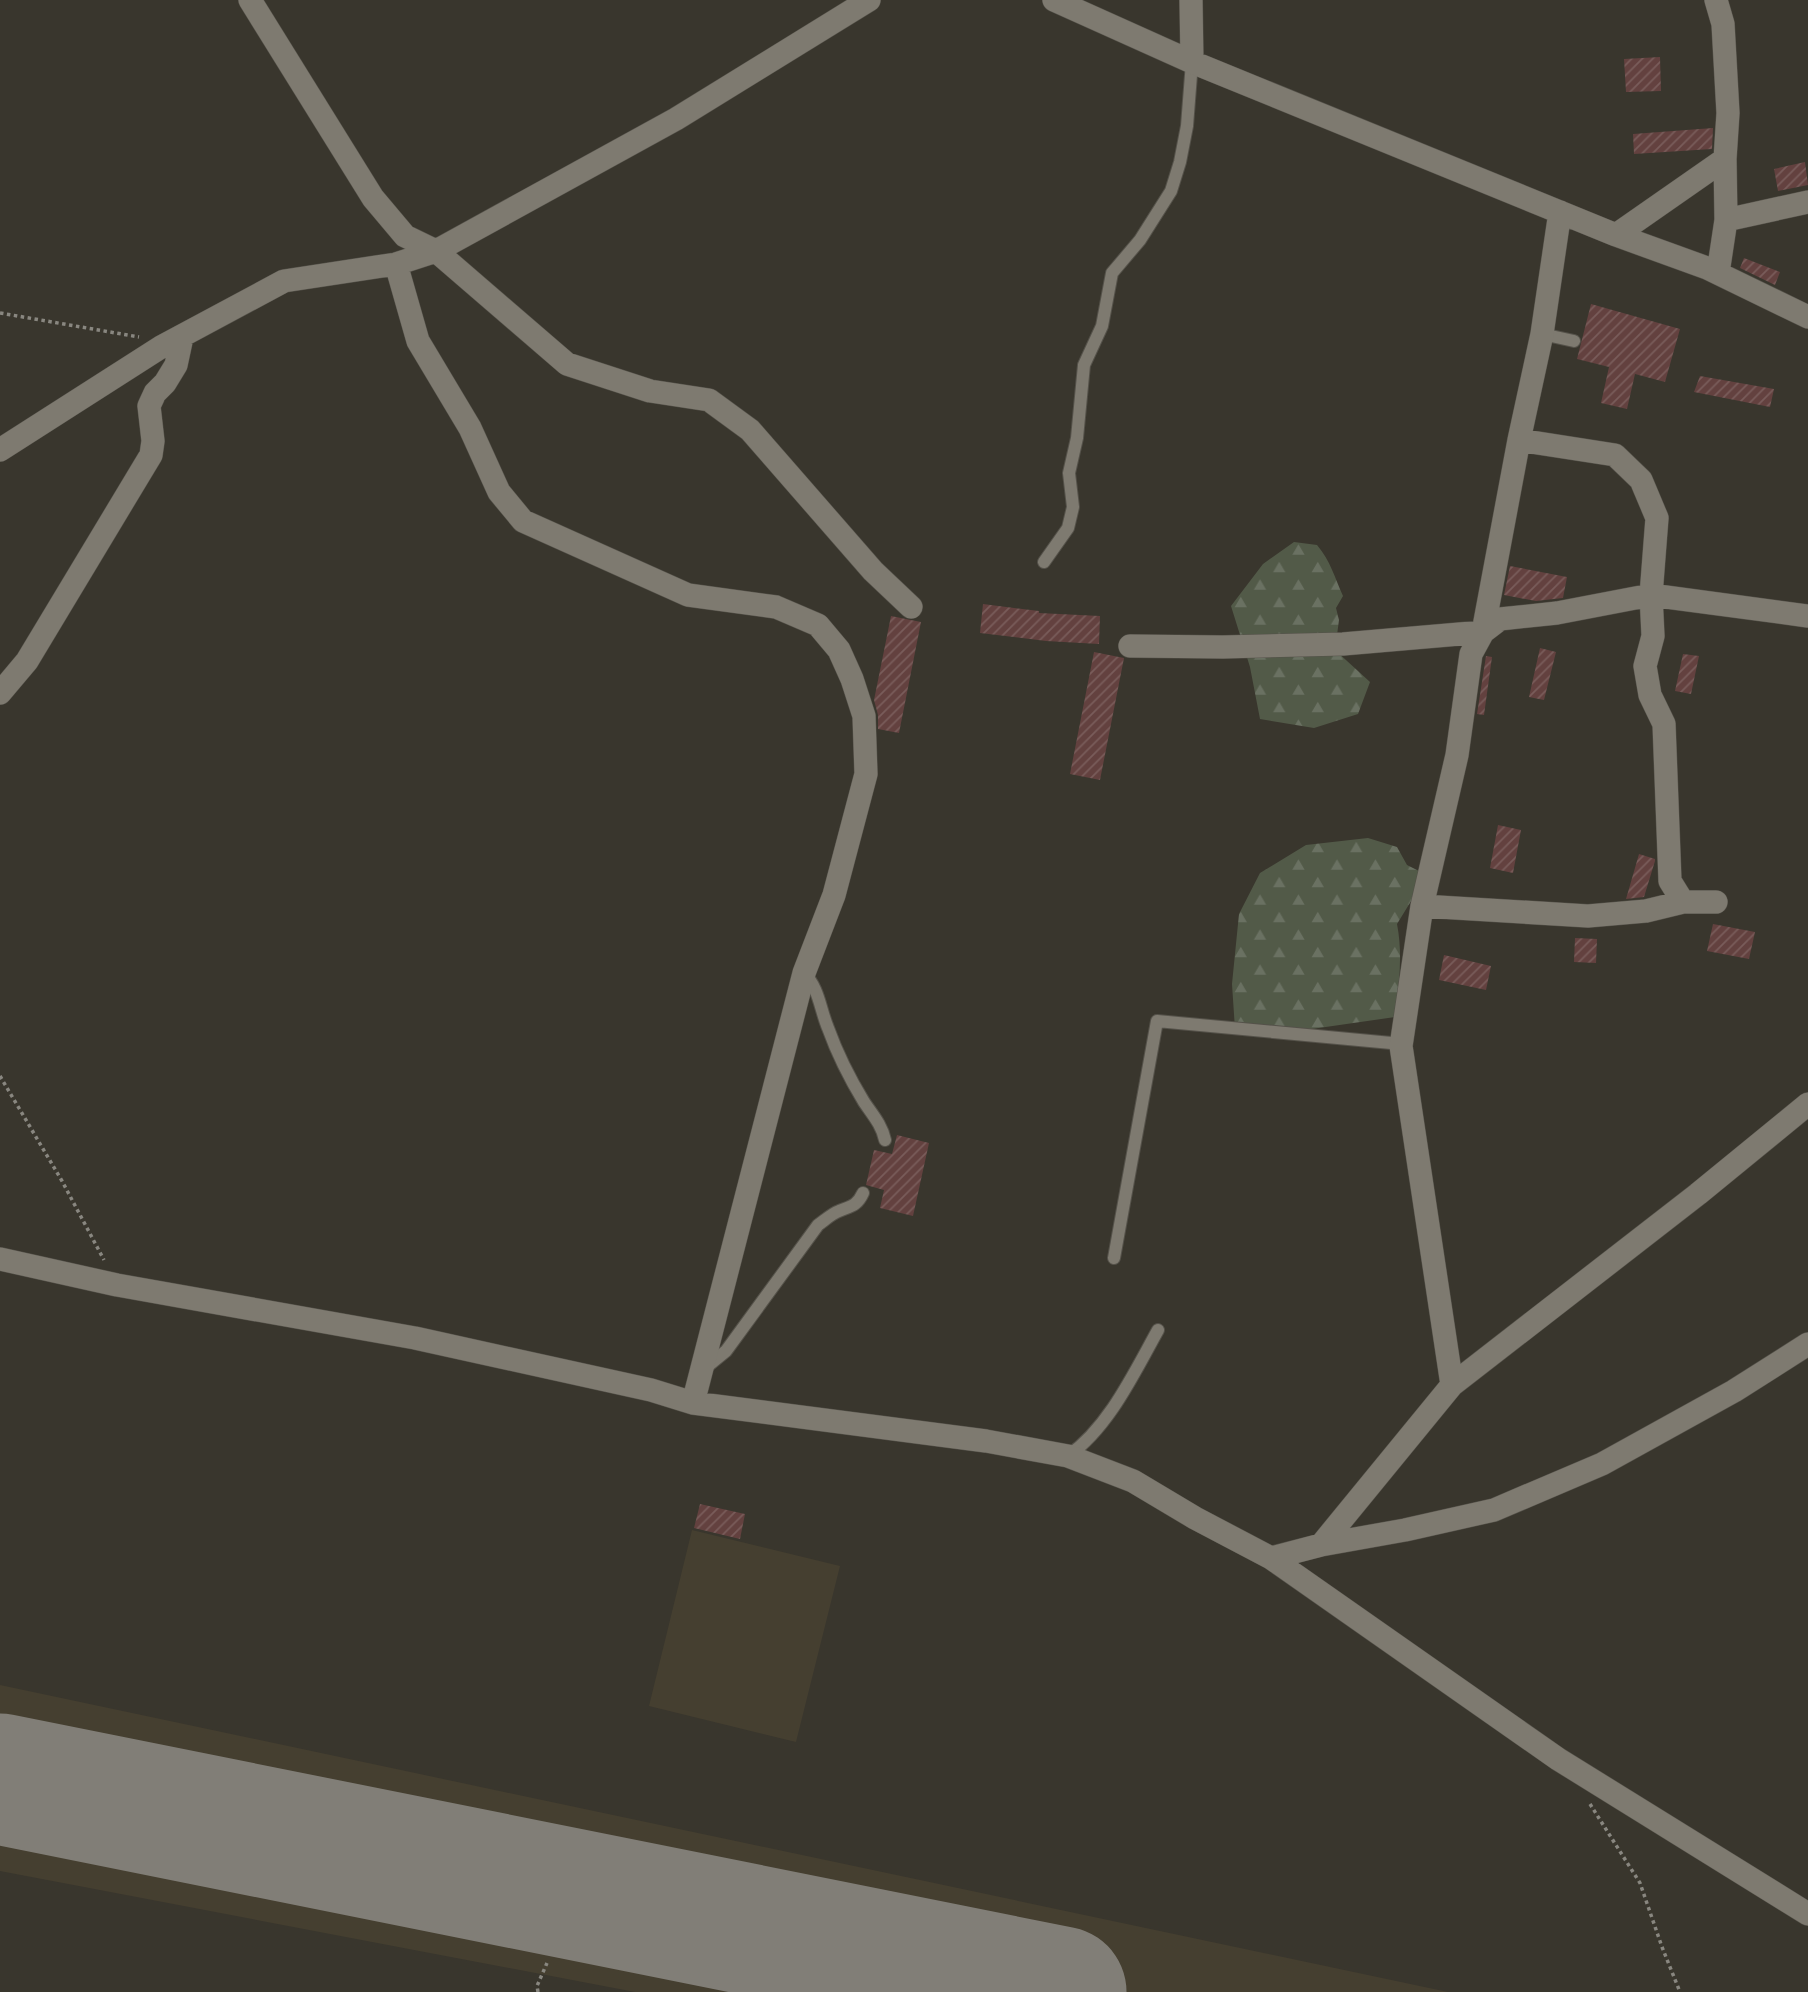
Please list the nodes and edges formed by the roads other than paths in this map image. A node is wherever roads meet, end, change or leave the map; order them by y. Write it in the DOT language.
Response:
graph roads {
  1 [pos="250,0"];
  2 [pos="869,0"];
  3 [pos="1055,0"];
  4 [pos="1191,0"];
  5 [pos="1716,0"];
  6 [pos="1192,62"];
  7 [pos="1725,159"];
  8 [pos="1808,202"];
  9 [pos="1560,212"];
  10 [pos="1726,220"];
  11 [pos="1616,235"];
  12 [pos="436,251"];
  13 [pos="396,264"];
  14 [pos="1718,273"];
  15 [pos="1808,317"];
  16 [pos="1542,334"];
  17 [pos="182,337"];
  18 [pos="1574,341"];
  19 [pos="1519,440"];
  20 [pos="0,450"];
  21 [pos="1044,562"];
  22 [pos="1651,595"];
  23 [pos="911,607"];
  24 [pos="1808,616"];
  25 [pos="1483,632"];
  26 [pos="1130,646"];
  27 [pos="0,693"];
  28 [pos="1683,902"];
  29 [pos="1716,902"];
  30 [pos="1422,906"];
  31 [pos="804,974"];
  32 [pos="1402,1044"];
  33 [pos="1808,1104"];
  34 [pos="885,1140"];
  35 [pos="863,1193"];
  36 [pos="1114,1258"];
  37 [pos="0,1259"];
  38 [pos="1158,1330"];
  39 [pos="1808,1344"];
  40 [pos="701,1371"];
  41 [pos="1452,1385"];
  42 [pos="693,1403"];
  43 [pos="1068,1456"];
  44 [pos="1321,1545"];
  45 [pos="1271,1558"];
  46 [pos="1808,1914"];
  1 -- 12 [label="street"];
  2 -- 12 [label="street"];
  3 -- 6 [label="street"];
  4 -- 6 [label="street"];
  5 -- 7 [label="street"];
  6 -- 9 [label="street"];
  6 -- 21 [label="lane"];
  7 -- 10 [label="street"];
  7 -- 11 [label="street"];
  8 -- 10 [label="street"];
  9 -- 11 [label="street"];
  9 -- 16 [label="street"];
  10 -- 14 [label="street"];
  11 -- 14 [label="street"];
  12 -- 13 [label="street"];
  12 -- 23 [label="street"];
  13 -- 17 [label="street"];
  13 -- 31 [label="street"];
  14 -- 15 [label="street"];
  16 -- 18 [label="lane"];
  16 -- 19 [label="street"];
  17 -- 20 [label="street"];
  17 -- 27 [label="street"];
  19 -- 22 [label="street"];
  19 -- 25 [label="street"];
  22 -- 24 [label="street"];
  22 -- 25 [label="street"];
  22 -- 28 [label="street"];
  25 -- 26 [label="street"];
  25 -- 30 [label="street"];
  28 -- 29 [label="street"];
  28 -- 30 [label="street"];
  30 -- 32 [label="street"];
  31 -- 34 [label="lane"];
  31 -- 40 [label="street"];
  32 -- 36 [label="lane"];
  32 -- 41 [label="street"];
  33 -- 41 [label="street"];
  35 -- 40 [label="lane"];
  37 -- 42 [label="street"];
  38 -- 43 [label="lane"];
  39 -- 44 [label="street"];
  40 -- 42 [label="street"];
  41 -- 44 [label="street"];
  42 -- 43 [label="street"];
  43 -- 45 [label="street"];
  44 -- 45 [label="street"];
  45 -- 46 [label="street"];
}
